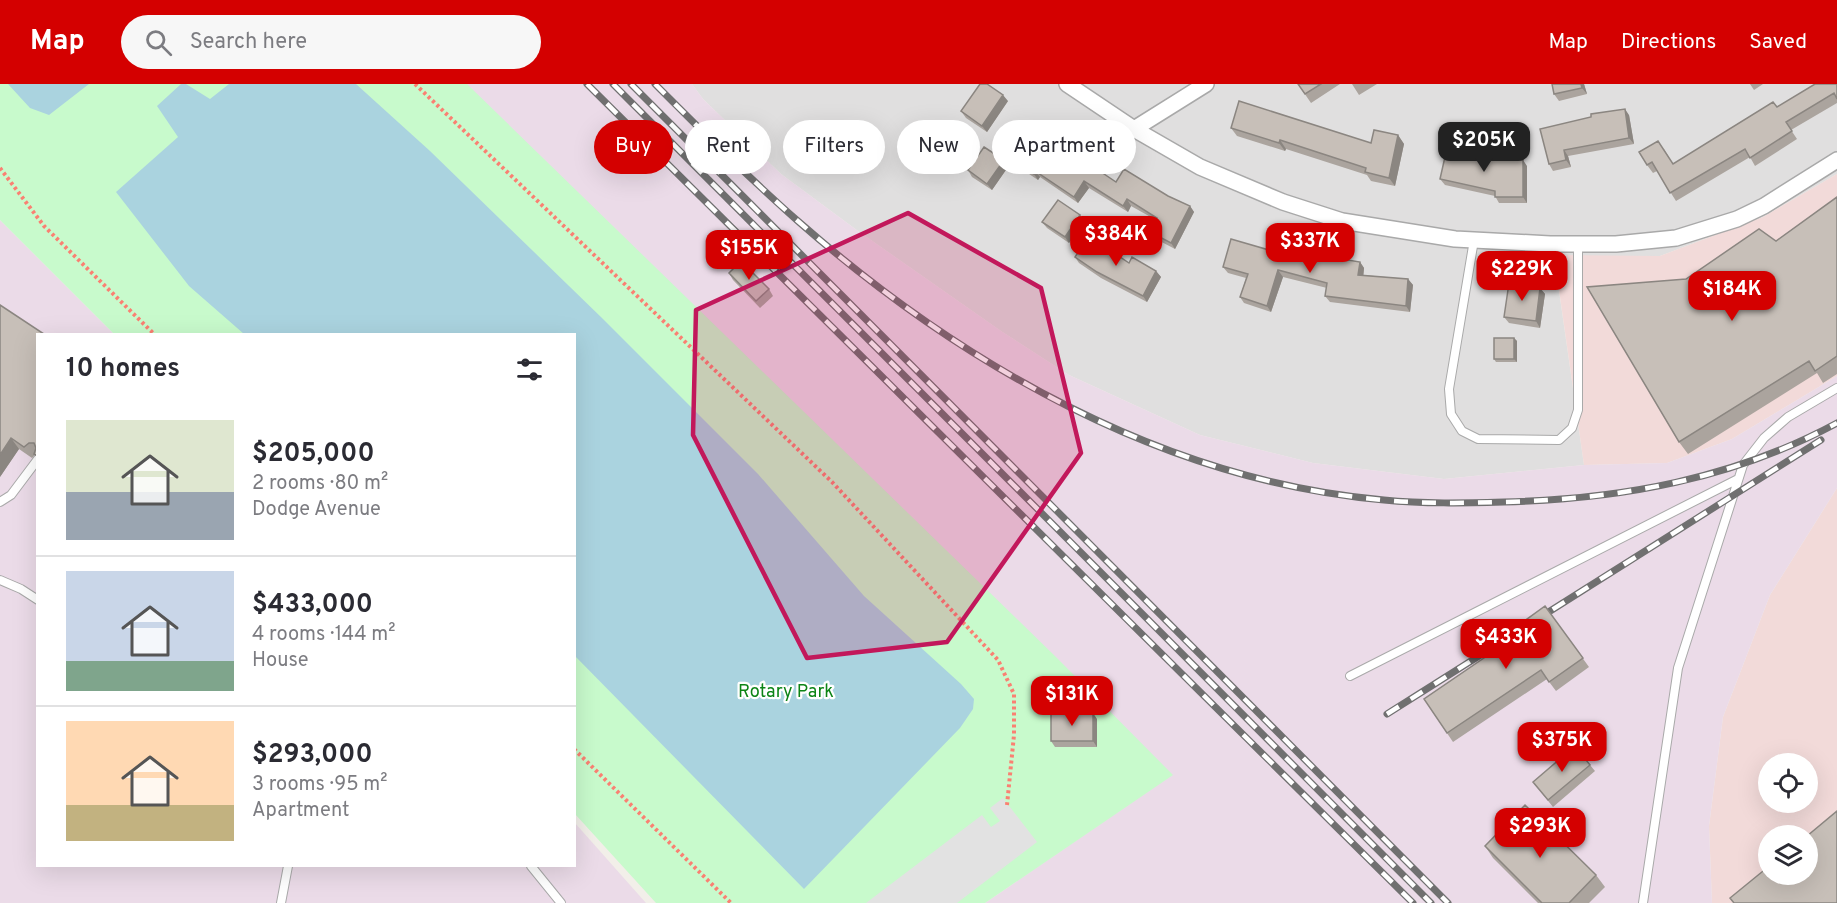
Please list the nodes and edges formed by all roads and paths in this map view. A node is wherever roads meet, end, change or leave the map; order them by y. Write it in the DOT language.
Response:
graph roads {
  1 [pos="416,84"];
  2 [pos="1067,84"];
  3 [pos="1206,84"];
  4 [pos="1121,120"];
  5 [pos="1136,128"];
  6 [pos="1136,130"];
  7 [pos="1837,160"];
  8 [pos="0,168"];
  9 [pos="1474,240"];
  10 [pos="1578,244"];
  11 [pos="153,333"];
  12 [pos="1837,388"];
  13 [pos="36,462"];
  14 [pos="1738,479"];
  15 [pos="0,502"];
  16 [pos="0,580"];
  17 [pos="36,599"];
  18 [pos="1350,676"];
  19 [pos="576,751"];
  20 [pos="1007,805"];
  21 [pos="288,867"];
  22 [pos="532,867"];
  23 [pos="281,903"];
  24 [pos="561,903"];
  25 [pos="731,903"];
  26 [pos="1643,903"];
  1 -- 20 [label="path"];
  2 -- 4 [label="street"];
  3 -- 5 [label="street"];
  6 -- 9 [label="street"];
  7 -- 10 [label="street"];
  8 -- 11 [label="path"];
  9 -- 10 [label="street"];
  9 -- 10 [label="lane"];
  12 -- 14 [label="lane"];
  13 -- 15 [label="lane"];
  14 -- 18 [label="lane"];
  14 -- 26 [label="lane"];
  16 -- 17 [label="lane"];
  19 -- 25 [label="path"];
  21 -- 23 [label="lane"];
  22 -- 24 [label="lane"];
}
